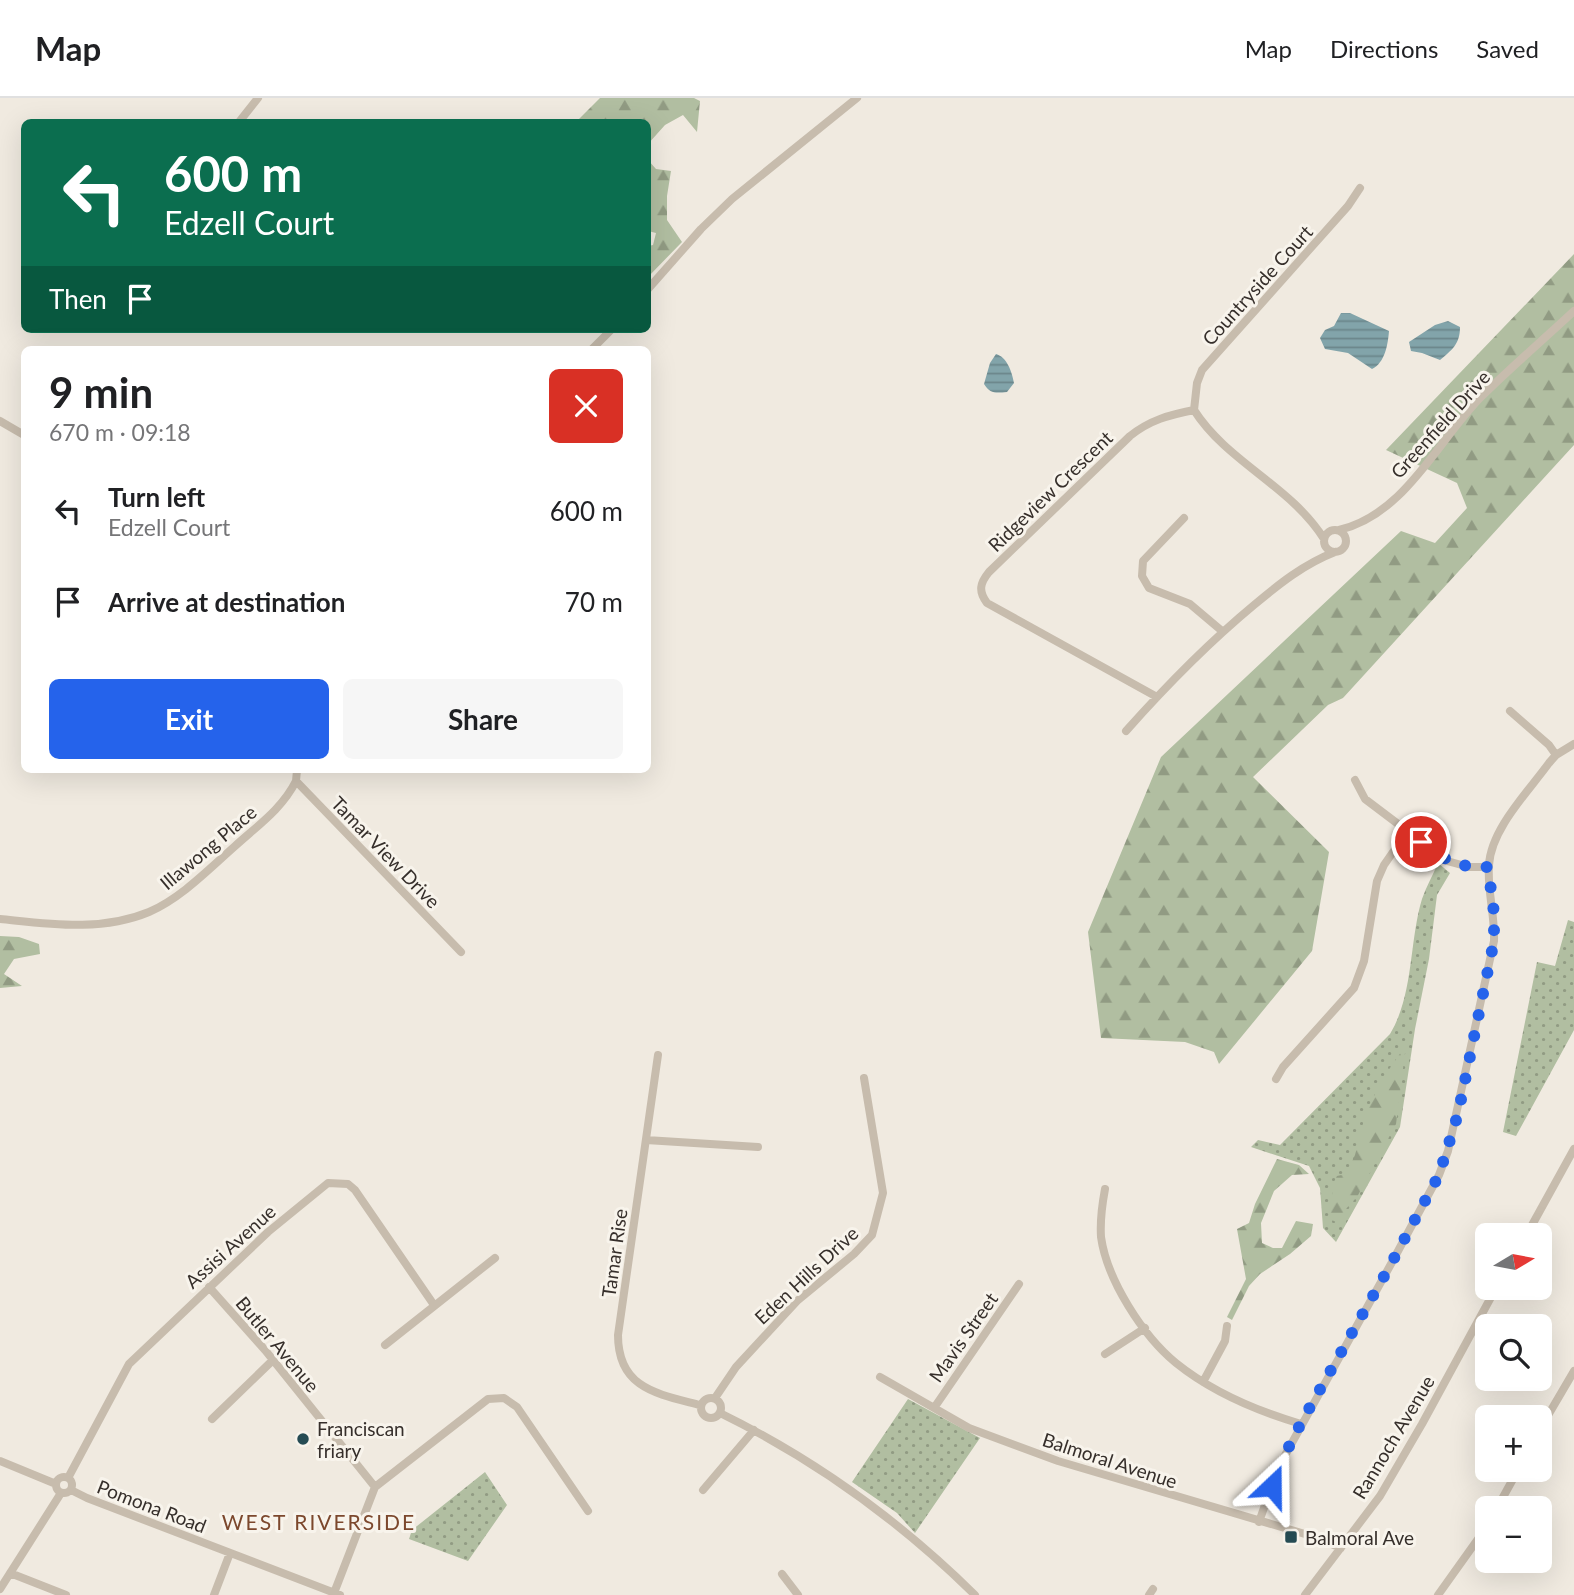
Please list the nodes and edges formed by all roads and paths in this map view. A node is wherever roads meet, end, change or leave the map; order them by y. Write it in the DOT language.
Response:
graph roads {
  1 [pos="258,98"];
  2 [pos="857,98"];
  3 [pos="241,119"];
  4 [pos="1360,188"];
  5 [pos="651,286"];
  6 [pos="1574,310"];
  7 [pos="608,333"];
  8 [pos="595,346"];
  9 [pos="1194,410"];
  10 [pos="0,421"];
  11 [pos="21,433"];
  12 [pos="1184,518"];
  13 [pos="1312,520"];
  14 [pos="1357,526"];
  15 [pos="1337,530"];
  16 [pos="1324,540"];
  17 [pos="1346,545"];
  18 [pos="1335,552"];
  19 [pos="1312,561"];
  20 [pos="1222,631"];
  21 [pos="1157,697"];
  22 [pos="1510,711"];
  23 [pos="1126,731"];
  24 [pos="1574,744"];
  25 [pos="1556,755"];
  26 [pos="297,773"];
  27 [pos="1355,780"];
  28 [pos="296,781"];
  29 [pos="1407,832"];
  30 [pos="1488,867"];
  31 [pos="0,919"];
  32 [pos="461,952"];
  33 [pos="658,1055"];
  34 [pos="864,1078"];
  35 [pos="1276,1079"];
  36 [pos="646,1140"];
  37 [pos="758,1147"];
  38 [pos="1574,1149"];
  39 [pos="1105,1189"];
  40 [pos="1533,1223"];
  41 [pos="495,1258"];
  42 [pos="1019,1284"];
  43 [pos="209,1287"];
  44 [pos="1489,1300"];
  45 [pos="433,1305"];
  46 [pos="1227,1326"];
  47 [pos="1145,1328"];
  48 [pos="385,1345"];
  49 [pos="1105,1354"];
  50 [pos="273,1360"];
  51 [pos="1574,1371"];
  52 [pos="880,1377"];
  53 [pos="1203,1382"];
  54 [pos="715,1398"];
  55 [pos="700,1405"];
  56 [pos="934,1408"];
  57 [pos="1552,1409"];
  58 [pos="720,1413"];
  59 [pos="212,1419"];
  60 [pos="1301,1423"];
  61 [pos="754,1430"];
  62 [pos="0,1461"];
  63 [pos="68,1478"];
  64 [pos="56,1484"];
  65 [pos="375,1487"];
  66 [pos="71,1490"];
  67 [pos="702,1490"];
  68 [pos="61,1493"];
  69 [pos="588,1511"];
  70 [pos="1259,1522"];
  71 [pos="1475,1543"];
  72 [pos="1341,1548"];
  73 [pos="230,1553"];
  74 [pos="10,1573"];
  75 [pos="782,1574"];
  76 [pos="0,1589"];
  77 [pos="337,1594"];
  78 [pos="66,1595"];
  79 [pos="214,1595"];
  80 [pos="798,1595"];
  81 [pos="975,1595"];
  82 [pos="1305,1595"];
  83 [pos="1438,1595"];
  1 -- 3 [label="street"];
  2 -- 5 [label="street"];
  4 -- 9 [label="street, Countryside Court"];
  6 -- 14 [label="street, Greenfield Drive"];
  7 -- 8 [label="street"];
  9 -- 13 [label="street"];
  9 -- 21 [label="street, Ridgeview Crescent"];
  10 -- 11 [label="street"];
  12 -- 20 [label="street"];
  13 -- 15 [label="street"];
  13 -- 16 [label="street"];
  14 -- 15 [label="street, Greenfield Drive"];
  14 -- 17 [label="street, Greenfield Drive"];
  15 -- 16 [label="street"];
  15 -- 17 [label="street"];
  16 -- 18 [label="street"];
  16 -- 19 [label="street"];
  17 -- 18 [label="street"];
  18 -- 19 [label="street"];
  19 -- 20 [label="street"];
  20 -- 21 [label="street"];
  21 -- 23 [label="street"];
  22 -- 25 [label="street"];
  24 -- 25 [label="street"];
  25 -- 30 [label="street"];
  26 -- 28 [label="street"];
  27 -- 29 [label="street"];
  28 -- 31 [label="street, Illawong Place"];
  28 -- 32 [label="street, Tamar View Drive"];
  29 -- 30 [label="street"];
  29 -- 35 [label="street"];
  30 -- 60 [label="street"];
  33 -- 36 [label="street, Tamar Rise"];
  34 -- 54 [label="street, Eden Hills Drive"];
  36 -- 37 [label="street"];
  36 -- 55 [label="street, Tamar Rise"];
  38 -- 40 [label="street"];
  39 -- 47 [label="street"];
  41 -- 45 [label="street"];
  42 -- 56 [label="street, Mavis Street"];
  43 -- 45 [label="street, Assisi Avenue"];
  43 -- 50 [label="street, Butler Avenue"];
  43 -- 63 [label="street, Assisi Avenue"];
  44 -- 72 [label="street, Rannoch Avenue"];
  45 -- 48 [label="street"];
  46 -- 53 [label="street"];
  47 -- 49 [label="street"];
  47 -- 53 [label="street"];
  50 -- 59 [label="street"];
  50 -- 65 [label="street, Butler Avenue"];
  51 -- 57 [label="street"];
  52 -- 56 [label="street, Balmoral Avenue"];
  53 -- 60 [label="street"];
  54 -- 55 [label="street"];
  54 -- 58 [label="street"];
  55 -- 58 [label="street"];
  56 -- 70 [label="street, Balmoral Avenue"];
  58 -- 61 [label="street"];
  60 -- 70 [label="street"];
  61 -- 67 [label="street"];
  61 -- 81 [label="street"];
  62 -- 64 [label="street"];
  63 -- 64 [label="street"];
  63 -- 66 [label="street"];
  64 -- 68 [label="street"];
  65 -- 69 [label="street"];
  65 -- 77 [label="street"];
  66 -- 68 [label="street"];
  66 -- 73 [label="street, Pomona Road"];
  68 -- 74 [label="street"];
  70 -- 72 [label="street, Balmoral Avenue"];
  71 -- 83 [label="street"];
  72 -- 82 [label="street, Rannoch Avenue"];
  73 -- 77 [label="street, Pomona Road"];
  73 -- 79 [label="street"];
  74 -- 76 [label="street"];
  74 -- 78 [label="street"];
  75 -- 80 [label="street"];
}
